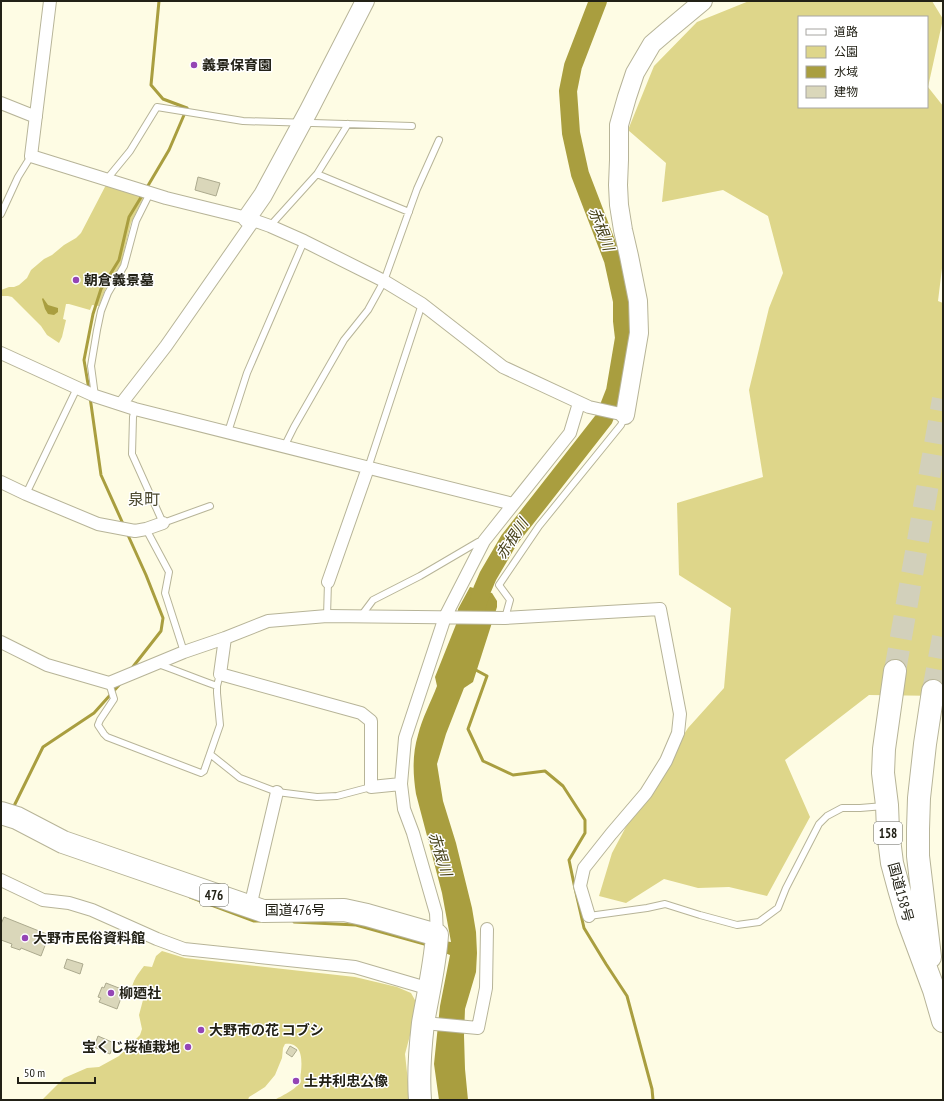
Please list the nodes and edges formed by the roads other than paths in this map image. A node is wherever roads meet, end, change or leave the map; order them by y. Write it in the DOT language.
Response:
graph roads {
  1 [pos="50,1"];
  2 [pos="366,1"];
  3 [pos="703,1"];
  4 [pos="1,103"];
  5 [pos="36,117"];
  6 [pos="302,123"];
  7 [pos="348,124"];
  8 [pos="412,126"];
  9 [pos="439,140"];
  10 [pos="31,156"];
  11 [pos="318,174"];
  12 [pos="107,179"];
  13 [pos="150,193"];
  14 [pos="409,212"];
  15 [pos="1,214"];
  16 [pos="251,219"];
  17 [pos="270,226"];
  18 [pos="304,241"];
  19 [pos="384,281"];
  20 [pos="422,304"];
  21 [pos="2,354"];
  22 [pos="77,388"];
  23 [pos="96,396"];
  24 [pos="121,404"];
  25 [pos="584,405"];
  26 [pos="135,409"];
  27 [pos="622,414"];
  28 [pos="228,432"];
  29 [pos="284,447"];
  30 [pos="368,468"];
  31 [pos="1,482"];
  32 [pos="26,494"];
  33 [pos="513,504"];
  34 [pos="210,506"];
  35 [pos="162,523"];
  36 [pos="146,529"];
  37 [pos="484,541"];
  38 [pos="328,582"];
  39 [pos="326,616"];
  40 [pos="361,616"];
  41 [pos="449,617"];
  42 [pos="502,618"];
  43 [pos="226,638"];
  44 [pos="1,642"];
  45 [pos="184,652"];
  46 [pos="157,664"];
  47 [pos="895,671"];
  48 [pos="218,680"];
  49 [pos="109,683"];
  50 [pos="933,691"];
  51 [pos="210,754"];
  52 [pos="401,784"];
  53 [pos="371,786"];
  54 [pos="277,792"];
  55 [pos="887,805"];
  56 [pos="1,813"];
  57 [pos="1,880"];
  58 [pos="250,907"];
  59 [pos="589,916"];
  60 [pos="487,929"];
  61 [pos="437,935"];
  62 [pos="430,988"];
  63 [pos="934,990"];
  64 [pos="943,1021"];
  65 [pos="427,1023"];
  66 [pos="420,1100"];
  1 -- 5 [label="street"];
  2 -- 6 [label="street"];
  3 -- 27 [label="street"];
  4 -- 5 [label="street"];
  5 -- 10 [label="street"];
  6 -- 7 [label="lane"];
  6 -- 12 [label="lane"];
  6 -- 16 [label="street"];
  7 -- 8 [label="lane"];
  7 -- 11 [label="lane"];
  9 -- 14 [label="lane"];
  10 -- 12 [label="street"];
  10 -- 15 [label="lane"];
  11 -- 14 [label="lane"];
  11 -- 17 [label="lane"];
  12 -- 13 [label="street"];
  13 -- 16 [label="street"];
  13 -- 23 [label="lane"];
  14 -- 19 [label="lane"];
  16 -- 17 [label="street"];
  16 -- 24 [label="street"];
  17 -- 18 [label="street"];
  18 -- 19 [label="street"];
  18 -- 28 [label="lane"];
  19 -- 20 [label="street"];
  19 -- 29 [label="lane"];
  20 -- 25 [label="street"];
  20 -- 30 [label="lane"];
  21 -- 22 [label="street"];
  22 -- 23 [label="street"];
  22 -- 32 [label="lane"];
  23 -- 24 [label="street"];
  24 -- 26 [label="street"];
  25 -- 27 [label="street"];
  25 -- 33 [label="street"];
  26 -- 28 [label="street"];
  26 -- 35 [label="lane"];
  27 -- 42 [label="lane"];
  28 -- 29 [label="street"];
  29 -- 30 [label="street"];
  30 -- 33 [label="street"];
  30 -- 38 [label="street"];
  31 -- 32 [label="street"];
  32 -- 36 [label="street"];
  33 -- 37 [label="street"];
  34 -- 35 [label="lane"];
  35 -- 36 [label="street"];
  36 -- 45 [label="lane"];
  37 -- 40 [label="lane"];
  37 -- 41 [label="street"];
  38 -- 39 [label="lane"];
  39 -- 40 [label="street"];
  39 -- 43 [label="street"];
  40 -- 41 [label="street"];
  41 -- 42 [label="street"];
  41 -- 52 [label="street"];
  42 -- 59 [label="street"];
  43 -- 45 [label="street"];
  43 -- 48 [label="street"];
  44 -- 49 [label="street"];
  45 -- 46 [label="street"];
  46 -- 48 [label="lane"];
  46 -- 49 [label="street"];
  47 -- 55 [label="highway, 国道158号 / 158"];
  48 -- 51 [label="lane"];
  48 -- 53 [label="street"];
  49 -- 51 [label="lane"];
  50 -- 63 [label="highway, 国道158号 / 158"];
  51 -- 54 [label="lane"];
  52 -- 53 [label="street"];
  52 -- 61 [label="street"];
  53 -- 54 [label="lane"];
  54 -- 58 [label="street"];
  55 -- 59 [label="lane"];
  55 -- 63 [label="highway, 国道158号 / 158"];
  56 -- 58 [label="highway, 国道476号 / 476"];
  57 -- 62 [label="street"];
  58 -- 61 [label="highway, 国道476号 / 476"];
  60 -- 65 [label="street"];
  61 -- 62 [label="highway"];
  62 -- 65 [label="highway"];
  63 -- 64 [label="highway, 国道158号 / 158"];
  65 -- 66 [label="highway"];
}
